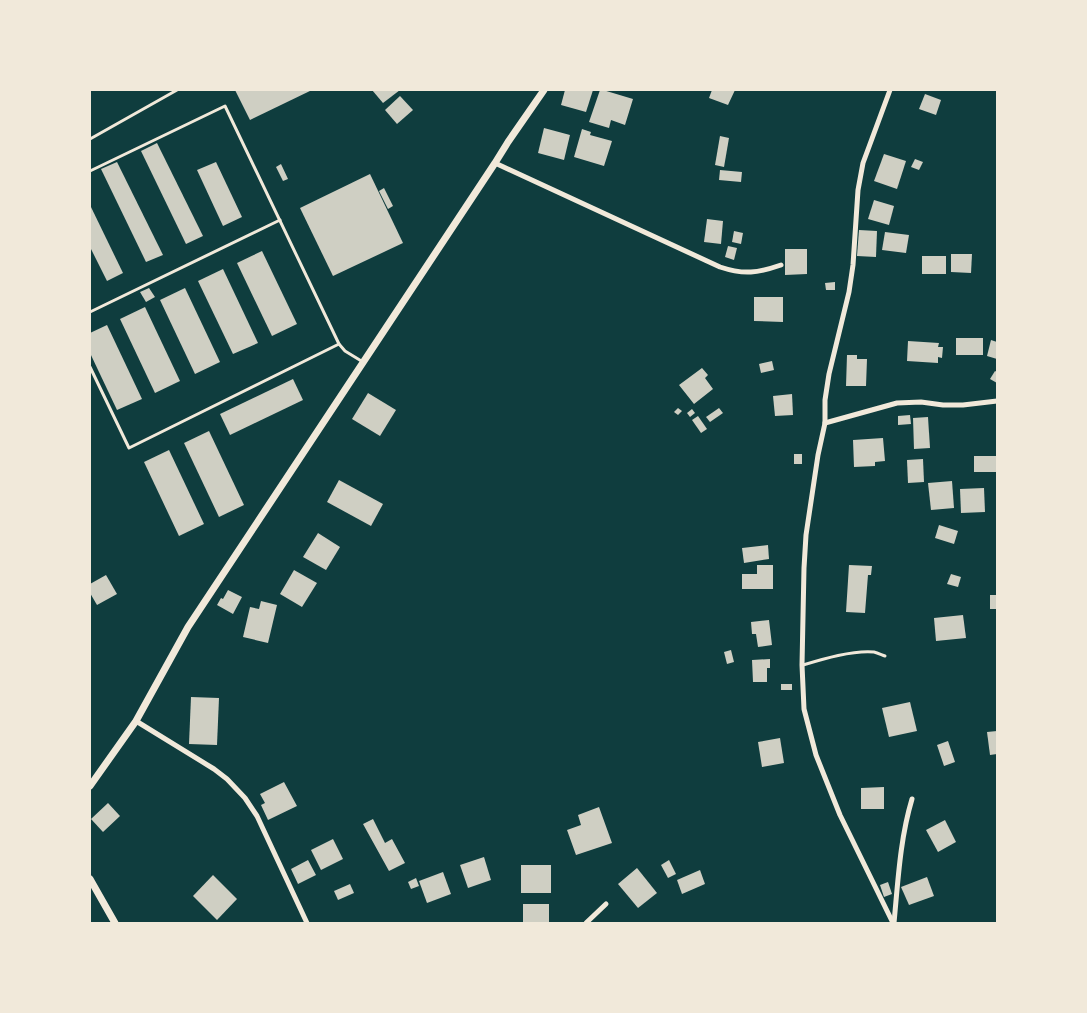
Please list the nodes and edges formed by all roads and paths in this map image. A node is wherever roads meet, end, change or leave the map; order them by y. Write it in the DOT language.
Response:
graph roads {
  1 [pos="177,90"];
  2 [pos="544,90"];
  3 [pos="890,90"];
  4 [pos="90,139"];
  5 [pos="495,163"];
  6 [pos="90,171"];
  7 [pos="280,220"];
  8 [pos="781,265"];
  9 [pos="90,312"];
  10 [pos="340,344"];
  11 [pos="363,362"];
  12 [pos="90,367"];
  13 [pos="996,400"];
  14 [pos="824,423"];
  15 [pos="886,656"];
  16 [pos="802,665"];
  17 [pos="136,721"];
  18 [pos="100,772"];
  19 [pos="90,776"];
  20 [pos="90,786"];
  21 [pos="912,799"];
  22 [pos="90,879"];
  23 [pos="606,904"];
  24 [pos="115,923"];
  25 [pos="307,923"];
  26 [pos="586,923"];
  27 [pos="894,923"];
  1 -- 4 [label="lane"];
  2 -- 5 [label="street"];
  3 -- 14 [label="street"];
  5 -- 8 [label="street"];
  5 -- 11 [label="street"];
  6 -- 7 [label="lane"];
  7 -- 9 [label="lane"];
  7 -- 10 [label="lane"];
  10 -- 11 [label="lane"];
  10 -- 12 [label="lane"];
  11 -- 17 [label="street"];
  13 -- 14 [label="street"];
  14 -- 16 [label="street"];
  15 -- 16 [label="lane"];
  16 -- 27 [label="street"];
  17 -- 18 [label="street"];
  17 -- 25 [label="street"];
  18 -- 19 [label="street"];
  18 -- 20 [label="street"];
  21 -- 27 [label="street"];
  22 -- 24 [label="street"];
  23 -- 26 [label="street"];
}
